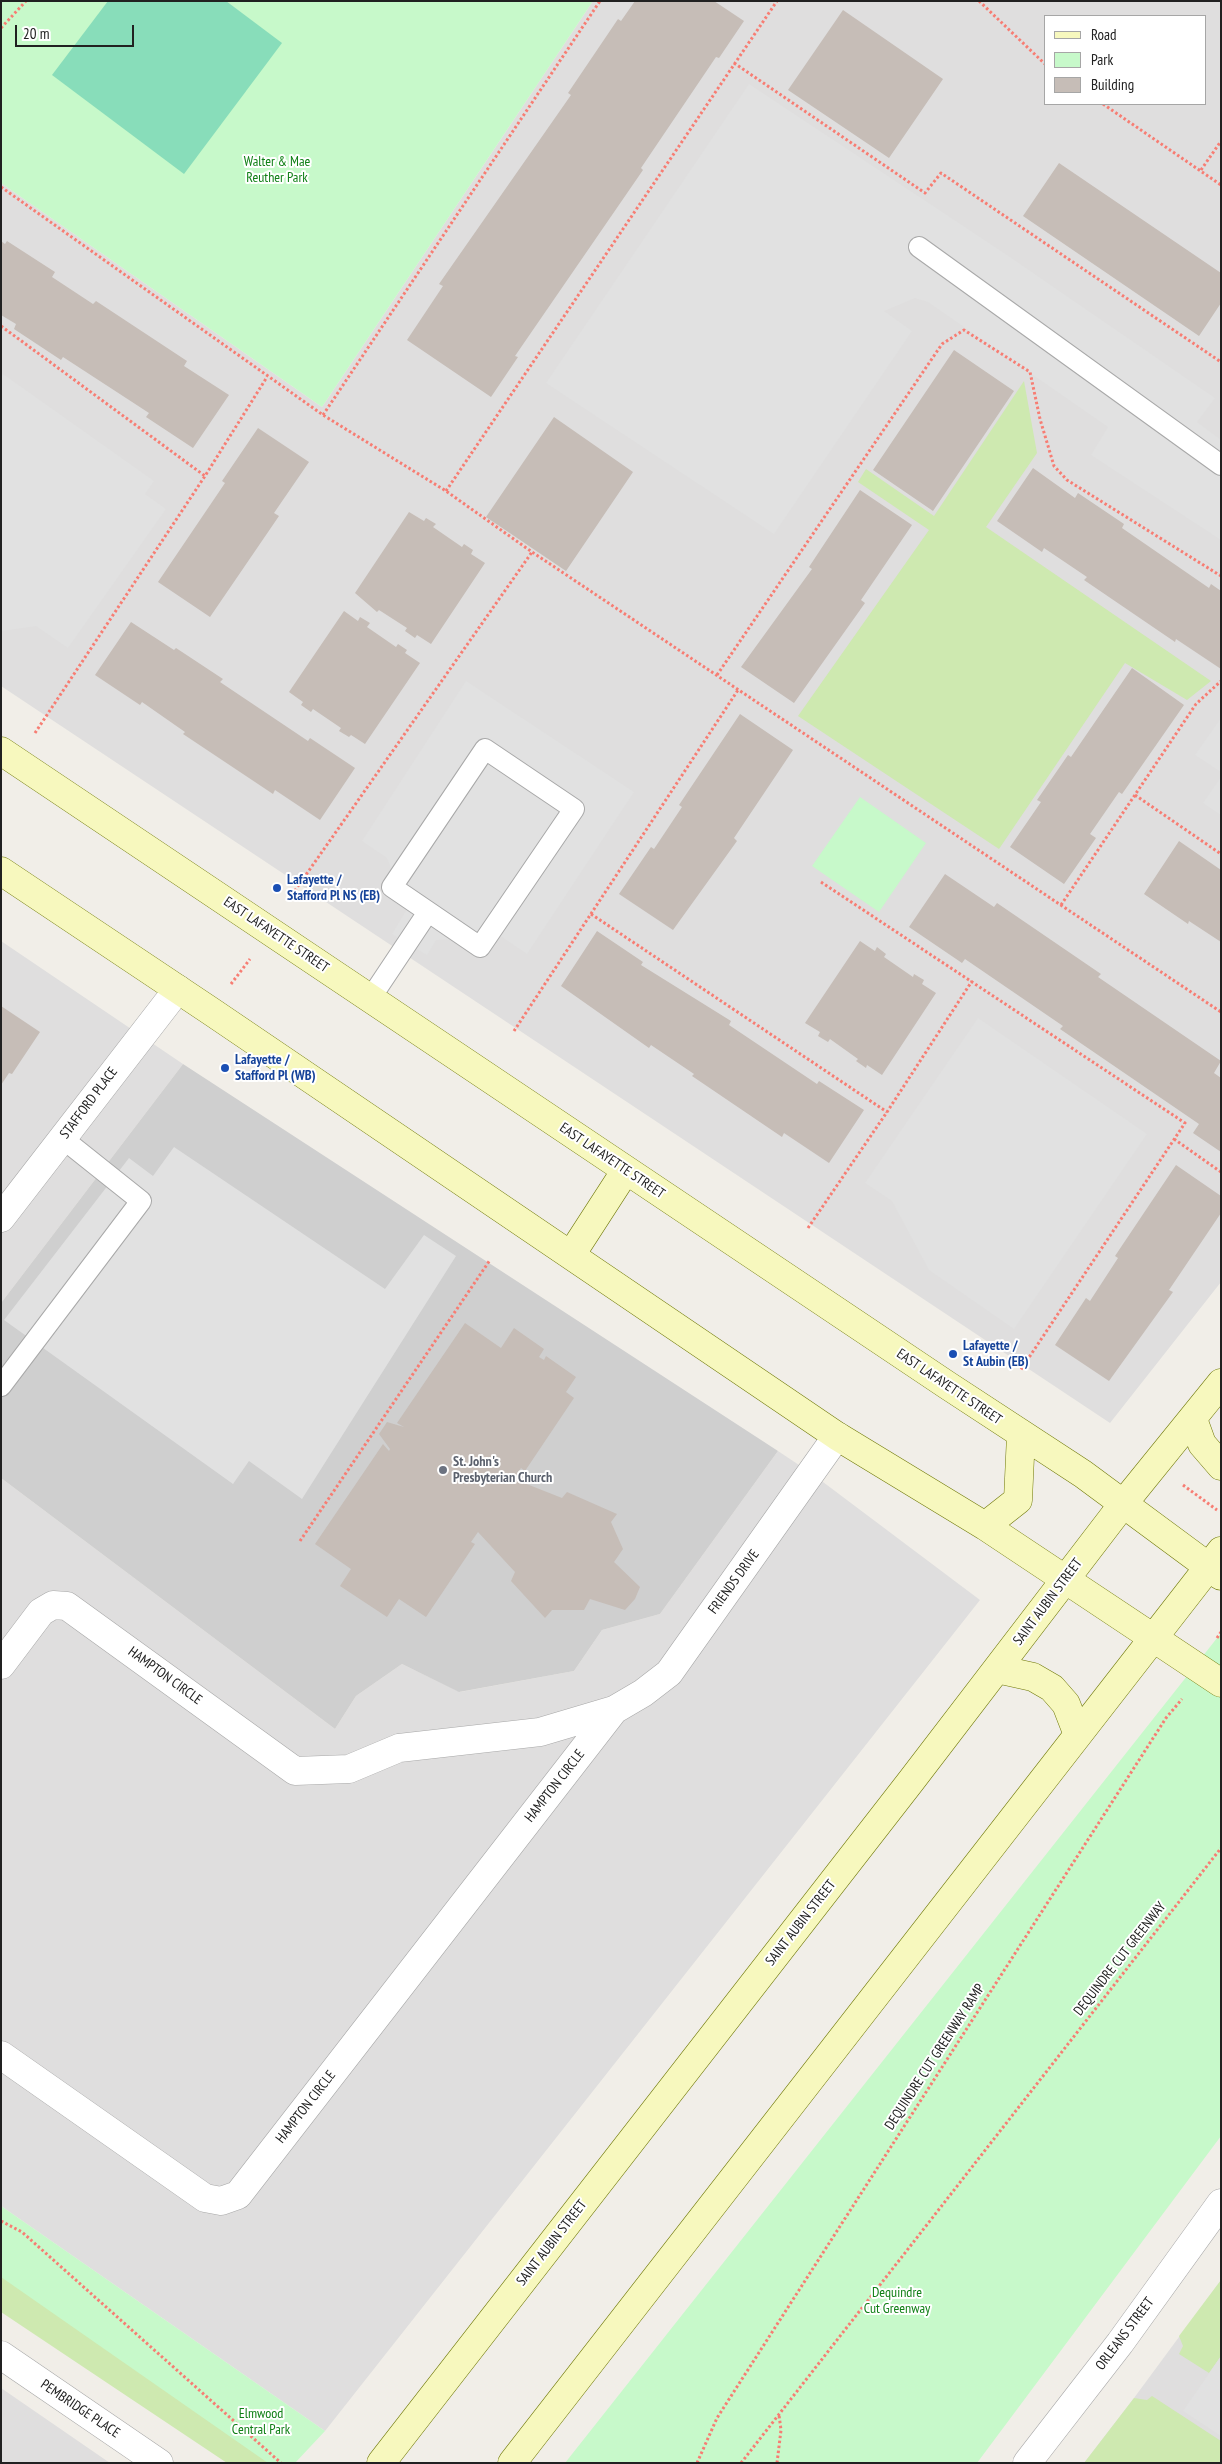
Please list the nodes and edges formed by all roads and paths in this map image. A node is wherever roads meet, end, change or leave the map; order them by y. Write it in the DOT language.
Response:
graph roads {
  1 [pos="26,1"];
  2 [pos="600,1"];
  3 [pos="777,1"];
  4 [pos="978,1"];
  5 [pos="989,1"];
  6 [pos="986,6"];
  7 [pos="1,28"];
  8 [pos="734,63"];
  9 [pos="1044,63"];
  10 [pos="1104,105"];
  11 [pos="1221,141"];
  12 [pos="1201,170"];
  13 [pos="1221,185"];
  14 [pos="1,187"];
  15 [pos="919,247"];
  16 [pos="1,326"];
  17 [pos="1221,362"];
  18 [pos="267,377"];
  19 [pos="323,416"];
  20 [pos="1221,465"];
  21 [pos="206,476"];
  22 [pos="446,491"];
  23 [pos="532,552"];
  24 [pos="1221,576"];
  25 [pos="717,674"];
  26 [pos="1221,682"];
  27 [pos="738,690"];
  28 [pos="9,756"];
  29 [pos="1134,795"];
  30 [pos="1221,854"];
  31 [pos="1,871"];
  32 [pos="821,882"];
  33 [pos="289,899"];
  34 [pos="1060,905"];
  35 [pos="428,912"];
  36 [pos="591,914"];
  37 [pos="253,955"];
  38 [pos="972,981"];
  39 [pos="230,985"];
  40 [pos="178,989"];
  41 [pos="370,999"];
  42 [pos="1221,1012"];
  43 [pos="514,1031"];
  44 [pos="887,1112"];
  45 [pos="62,1138"];
  46 [pos="1174,1140"];
  47 [pos="626,1170"];
  48 [pos="1221,1172"];
  49 [pos="1,1218"];
  50 [pos="808,1228"];
  51 [pos="571,1255"];
  52 [pos="490,1260"];
  53 [pos="1020,1371"];
  54 [pos="1221,1383"];
  55 [pos="1,1386"];
  56 [pos="1193,1419"];
  57 [pos="1021,1435"];
  58 [pos="837,1436"];
  59 [pos="1221,1466"];
  60 [pos="1182,1484"];
  61 [pos="1123,1504"];
  62 [pos="1217,1510"];
  63 [pos="985,1526"];
  64 [pos="300,1541"];
  65 [pos="1217,1564"];
  66 [pos="1065,1580"];
  67 [pos="1152,1636"];
  68 [pos="1,1665"];
  69 [pos="996,1668"];
  70 [pos="1213,1678"];
  71 [pos="614,1710"];
  72 [pos="1078,1735"];
  73 [pos="1221,1848"];
  74 [pos="1,2055"];
  75 [pos="1221,2203"];
  76 [pos="1,2221"];
  77 [pos="1,2355"];
  78 [pos="779,2415"];
  79 [pos="159,2463"];
  80 [pos="281,2463"];
  81 [pos="381,2463"];
  82 [pos="512,2463"];
  83 [pos="697,2463"];
  84 [pos="741,2463"];
  85 [pos="777,2463"];
  86 [pos="1027,2463"];
  1 -- 7 [label="path"];
  2 -- 19 [label="path"];
  3 -- 8 [label="path"];
  4 -- 6 [label="path"];
  5 -- 6 [label="path"];
  6 -- 9 [label="path"];
  8 -- 17 [label="path"];
  8 -- 22 [label="path"];
  10 -- 12 [label="path"];
  11 -- 12 [label="path"];
  12 -- 13 [label="path"];
  14 -- 18 [label="path"];
  15 -- 20 [label="lane"];
  16 -- 21 [label="path"];
  18 -- 19 [label="path"];
  18 -- 21 [label="path"];
  19 -- 22 [label="path"];
  21 -- 28 [label="path"];
  22 -- 23 [label="path"];
  23 -- 25 [label="path"];
  23 -- 33 [label="path"];
  24 -- 25 [label="path"];
  25 -- 27 [label="path"];
  26 -- 29 [label="path"];
  27 -- 34 [label="path"];
  27 -- 36 [label="path"];
  28 -- 41 [label="street, EAST LAFAYETTE STREET"];
  29 -- 30 [label="path"];
  29 -- 34 [label="path"];
  31 -- 40 [label="street"];
  32 -- 38 [label="path"];
  34 -- 42 [label="path"];
  35 -- 35 [label="lane"];
  35 -- 41 [label="lane"];
  36 -- 43 [label="path"];
  36 -- 44 [label="path"];
  37 -- 39 [label="path"];
  38 -- 44 [label="path"];
  38 -- 46 [label="path"];
  40 -- 45 [label="street, STAFFORD PLACE"];
  40 -- 51 [label="street"];
  41 -- 47 [label="street, EAST LAFAYETTE STREET"];
  44 -- 50 [label="path"];
  45 -- 49 [label="street, STAFFORD PLACE"];
  45 -- 55 [label="lane"];
  46 -- 48 [label="path"];
  46 -- 53 [label="path"];
  47 -- 51 [label="street"];
  47 -- 57 [label="street, EAST LAFAYETTE STREET"];
  51 -- 58 [label="street"];
  52 -- 64 [label="path"];
  54 -- 56 [label="street, SAINT AUBIN STREET"];
  56 -- 59 [label="street"];
  56 -- 61 [label="street, SAINT AUBIN STREET"];
  57 -- 61 [label="street, EAST LAFAYETTE STREET"];
  57 -- 63 [label="street"];
  58 -- 63 [label="street"];
  58 -- 71 [label="street, FRIENDS DRIVE"];
  60 -- 62 [label="path"];
  61 -- 65 [label="street, EAST LAFAYETTE STREET"];
  61 -- 66 [label="street, SAINT AUBIN STREET"];
  63 -- 66 [label="street"];
  65 -- 67 [label="street"];
  66 -- 67 [label="street"];
  66 -- 69 [label="street, SAINT AUBIN STREET"];
  67 -- 70 [label="street"];
  67 -- 72 [label="street"];
  68 -- 71 [label="street, HAMPTON CIRCLE"];
  69 -- 72 [label="street"];
  69 -- 81 [label="street, SAINT AUBIN STREET"];
  70 -- 83 [label="path, DEQUINDRE CUT GREENWAY RAMP"];
  71 -- 74 [label="street, HAMPTON CIRCLE"];
  72 -- 82 [label="street"];
  73 -- 78 [label="path, DEQUINDRE CUT GREENWAY"];
  75 -- 86 [label="street, ORLEANS STREET"];
  76 -- 80 [label="path"];
  77 -- 79 [label="street, PEMBRIDGE PLACE"];
  78 -- 84 [label="path, DEQUINDRE CUT GREENWAY"];
  78 -- 85 [label="path"];
}
